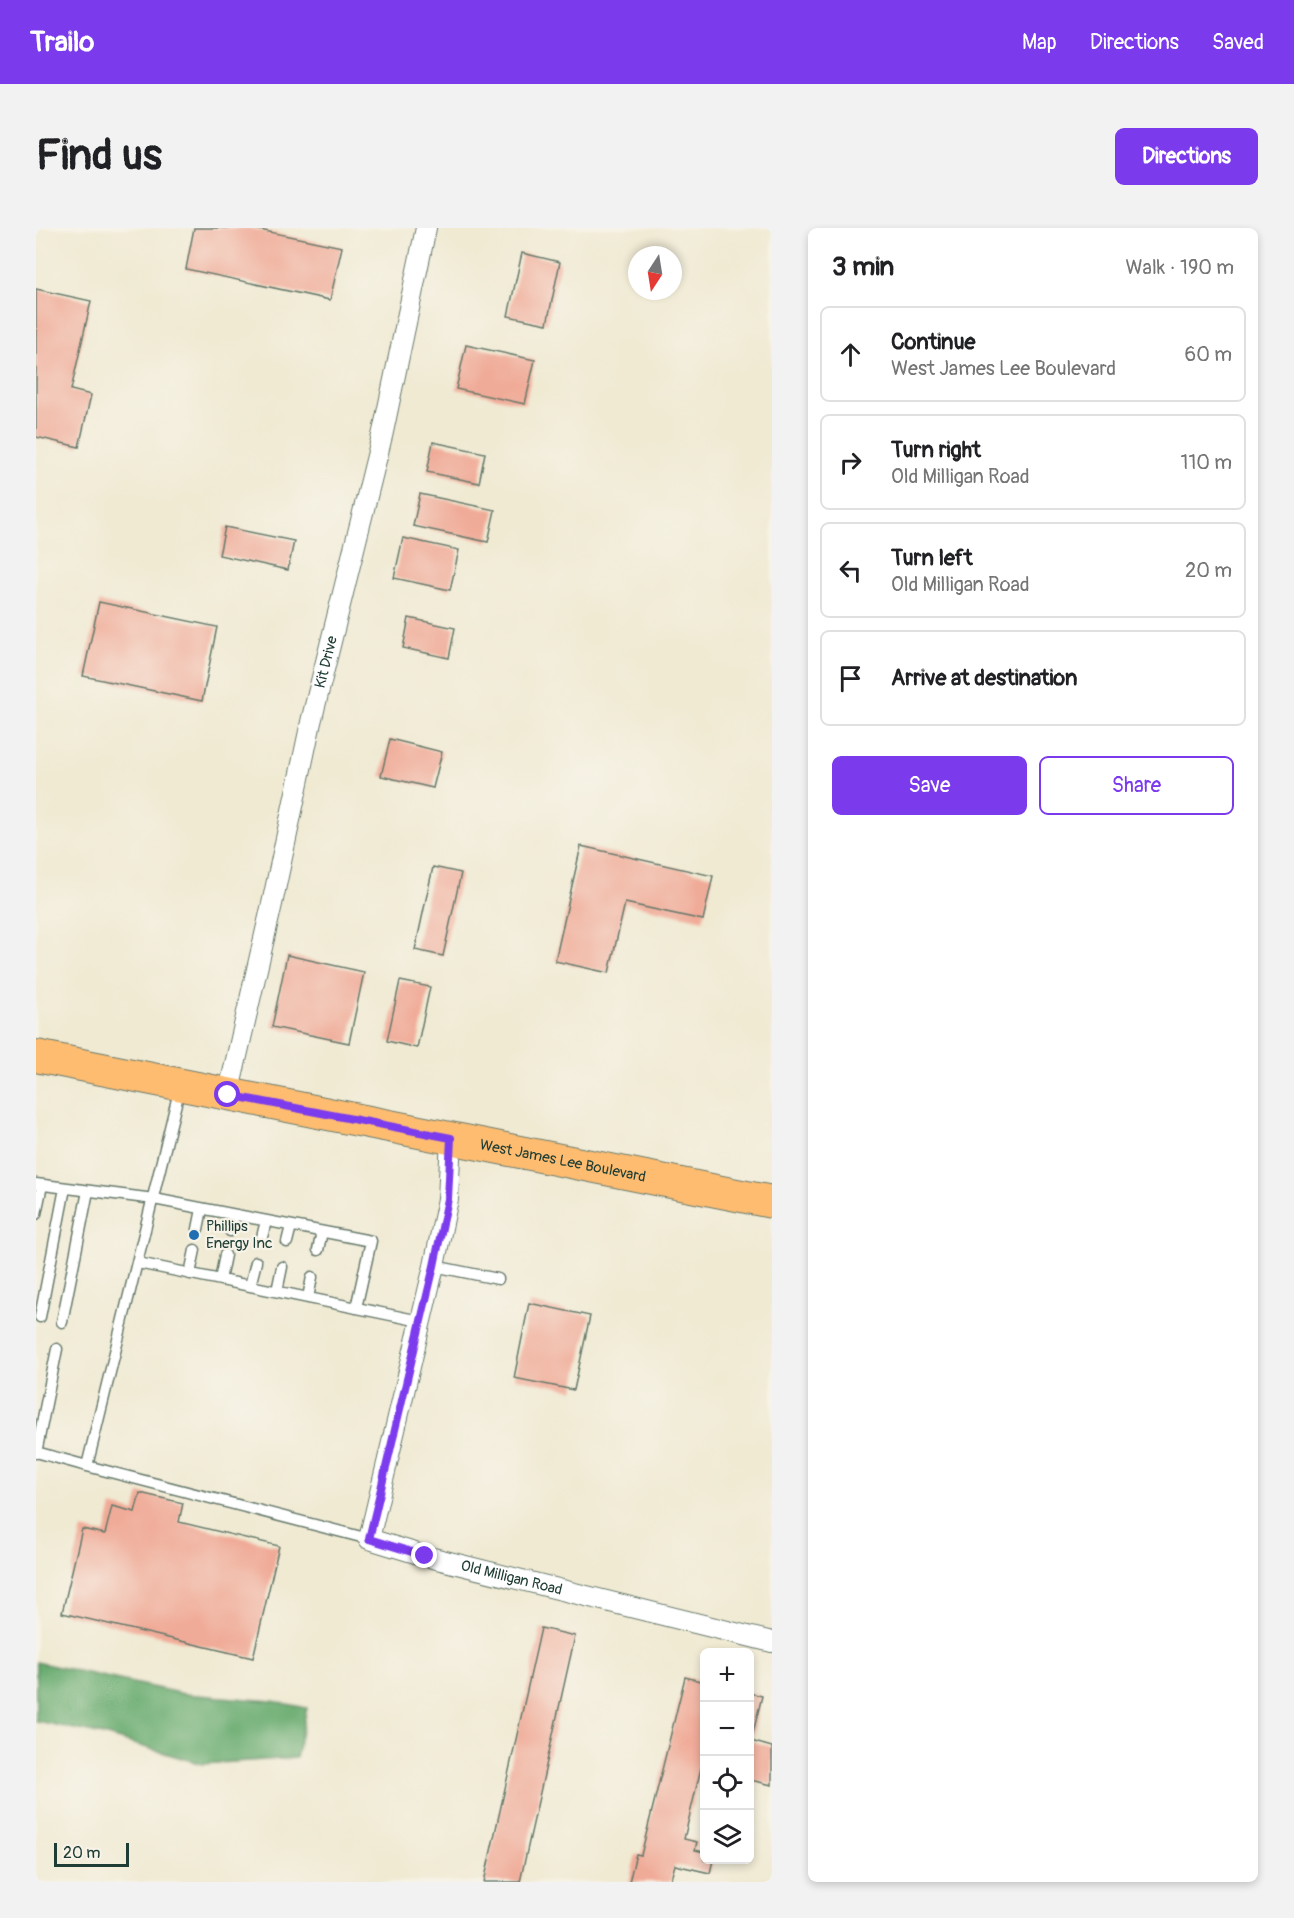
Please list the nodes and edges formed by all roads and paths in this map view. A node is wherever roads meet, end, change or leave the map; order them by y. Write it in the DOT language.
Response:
graph roads {
  1 [pos="426,228"];
  2 [pos="36,1056"];
  3 [pos="180,1085"];
  4 [pos="228,1095"];
  5 [pos="451,1138"];
  6 [pos="39,1184"];
  7 [pos="66,1188"];
  8 [pos="88,1191"];
  9 [pos="154,1199"];
  10 [pos="772,1202"];
  11 [pos="202,1209"];
  12 [pos="36,1214"];
  13 [pos="234,1215"];
  14 [pos="266,1221"];
  15 [pos="291,1226"];
  16 [pos="198,1229"];
  17 [pos="230,1231"];
  18 [pos="322,1232"];
  19 [pos="262,1237"];
  20 [pos="287,1242"];
  21 [pos="195,1250"];
  22 [pos="318,1250"];
  23 [pos="225,1255"];
  24 [pos="256,1262"];
  25 [pos="138,1263"];
  26 [pos="434,1266"];
  27 [pos="282,1267"];
  28 [pos="190,1274"];
  29 [pos="312,1277"];
  30 [pos="498,1279"];
  31 [pos="220,1280"];
  32 [pos="250,1286"];
  33 [pos="277,1292"];
  34 [pos="308,1298"];
  35 [pos="356,1308"];
  36 [pos="40,1317"];
  37 [pos="420,1321"];
  38 [pos="62,1322"];
  39 [pos="57,1349"];
  40 [pos="36,1452"];
  41 [pos="87,1466"];
  42 [pos="369,1539"];
  43 [pos="772,1642"];
  1 -- 4 [label="street, Kit Drive"];
  2 -- 3 [label="main road, West James Lee Boulevard"];
  3 -- 4 [label="main road, West James Lee Boulevard"];
  3 -- 9 [label="lane"];
  4 -- 5 [label="main road, West James Lee Boulevard"];
  5 -- 10 [label="main road, West James Lee Boulevard"];
  5 -- 26 [label="street"];
  6 -- 7 [label="lane"];
  6 -- 12 [label="lane"];
  7 -- 8 [label="lane"];
  7 -- 36 [label="lane"];
  8 -- 9 [label="lane"];
  8 -- 38 [label="lane"];
  9 -- 11 [label="lane"];
  9 -- 25 [label="lane"];
  11 -- 13 [label="lane"];
  11 -- 16 [label="lane"];
  13 -- 14 [label="lane"];
  13 -- 17 [label="lane"];
  14 -- 15 [label="lane"];
  14 -- 19 [label="lane"];
  15 -- 18 [label="lane"];
  15 -- 20 [label="lane"];
  18 -- 22 [label="lane"];
  18 -- 35 [label="lane"];
  21 -- 28 [label="lane"];
  23 -- 31 [label="lane"];
  24 -- 32 [label="lane"];
  25 -- 28 [label="lane"];
  25 -- 41 [label="lane"];
  26 -- 30 [label="lane"];
  26 -- 37 [label="street"];
  27 -- 33 [label="lane"];
  28 -- 31 [label="lane"];
  29 -- 34 [label="lane"];
  31 -- 32 [label="lane"];
  32 -- 33 [label="lane"];
  33 -- 34 [label="lane"];
  34 -- 35 [label="lane"];
  35 -- 37 [label="lane"];
  37 -- 42 [label="street"];
  39 -- 40 [label="lane"];
  40 -- 41 [label="lane"];
  41 -- 42 [label="lane"];
  42 -- 43 [label="street, Old Milligan Road"];
}
